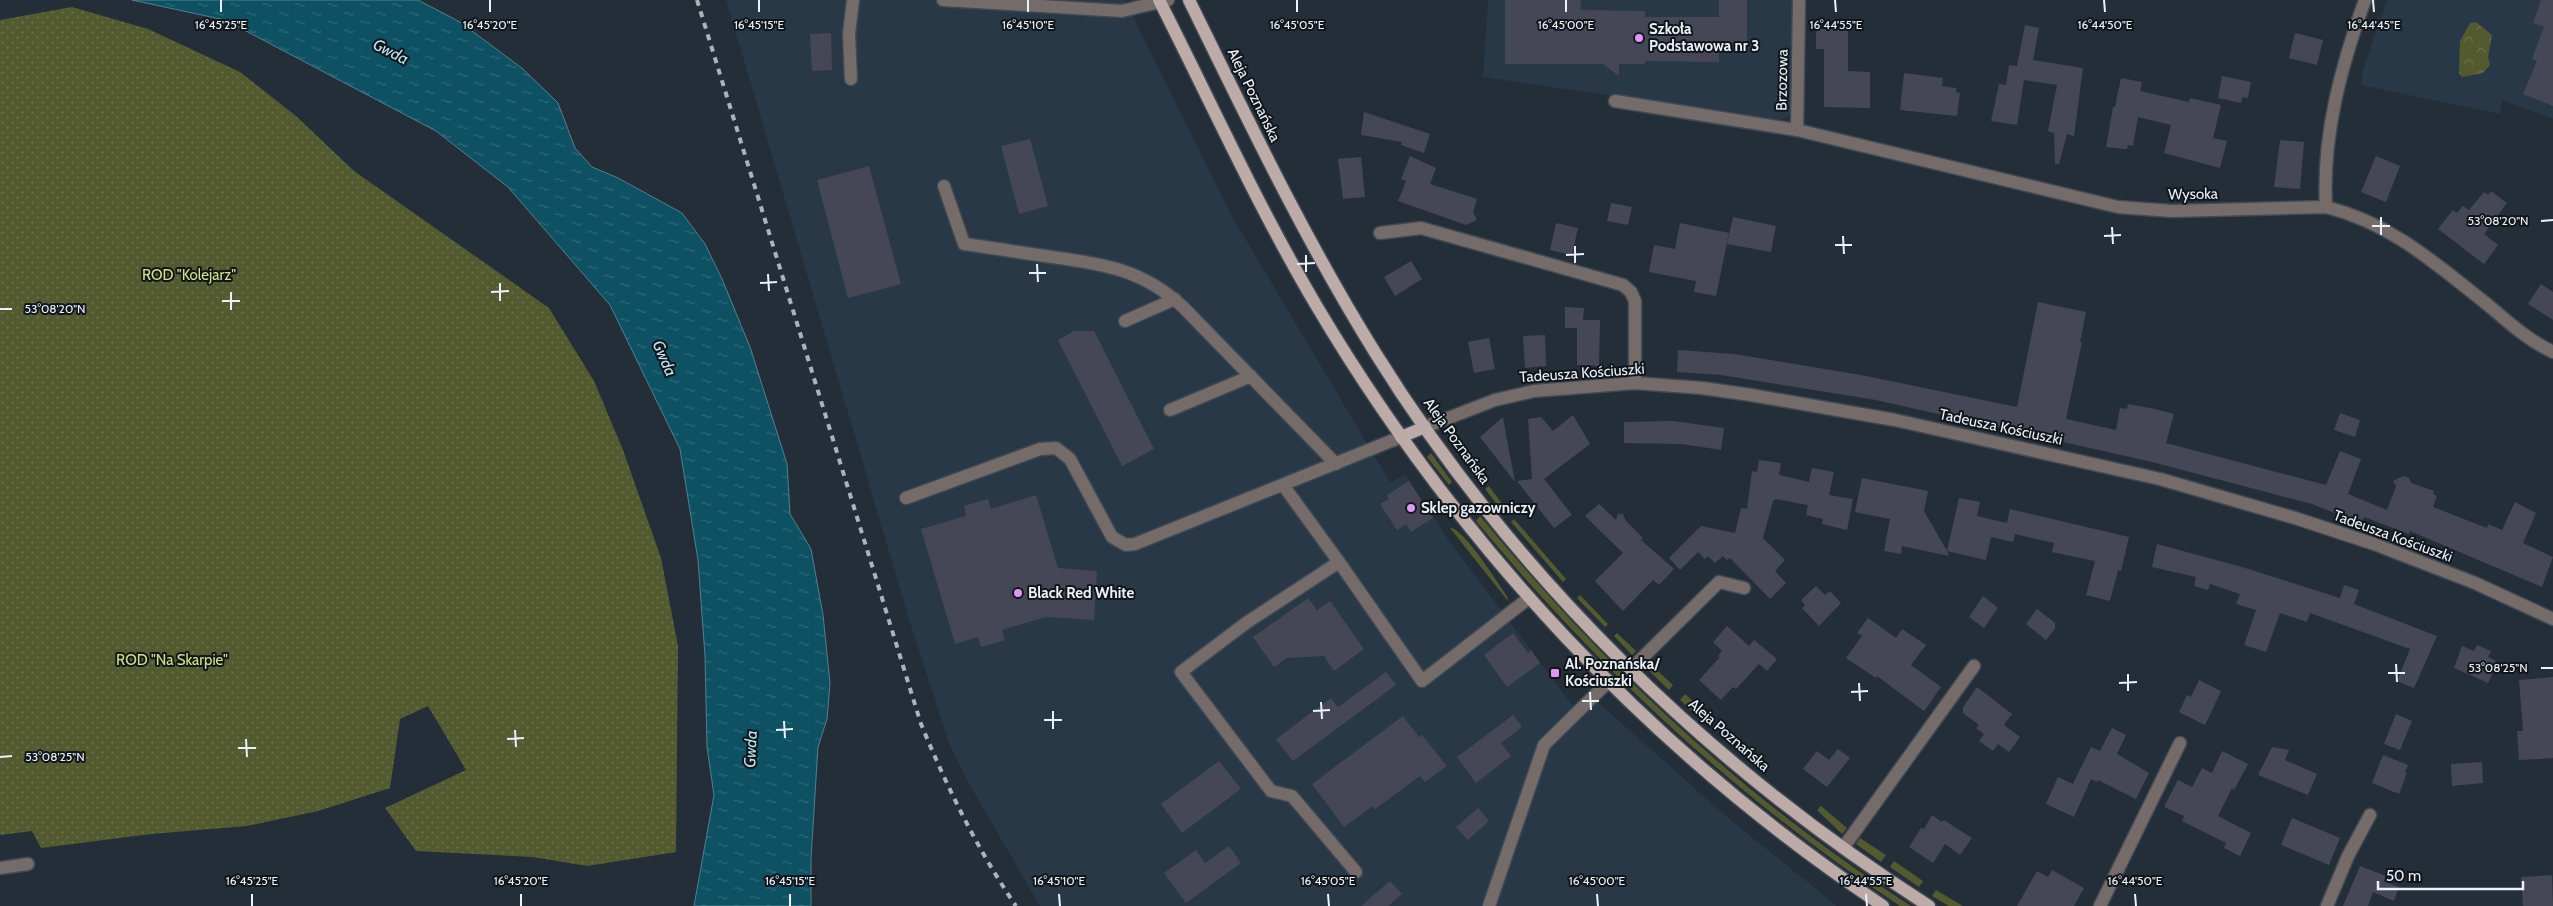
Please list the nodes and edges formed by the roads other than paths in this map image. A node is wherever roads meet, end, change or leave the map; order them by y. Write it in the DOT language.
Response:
graph roads {
  1 [pos="853,0"];
  2 [pos="942,0"];
  3 [pos="1113,0"];
  4 [pos="1189,0"];
  5 [pos="1799,0"];
  6 [pos="2365,0"];
  7 [pos="1163,1"];
  8 [pos="1086,9"];
  9 [pos="851,79"];
  10 [pos="1615,101"];
  11 [pos="1797,130"];
  12 [pos="944,186"];
  13 [pos="2326,207"];
  14 [pos="1380,233"];
  15 [pos="1175,299"];
  16 [pos="1125,321"];
  17 [pos="2553,352"];
  18 [pos="1251,376"];
  19 [pos="1635,383"];
  20 [pos="1170,410"];
  21 [pos="1425,427"];
  22 [pos="1401,437"];
  23 [pos="1336,464"];
  24 [pos="1283,485"];
  25 [pos="906,498"];
  26 [pos="1339,562"];
  27 [pos="1744,588"];
  28 [pos="1529,598"];
  29 [pos="2553,619"];
  30 [pos="1974,666"];
  31 [pos="1631,669"];
  32 [pos="1608,682"];
  33 [pos="2180,742"];
  34 [pos="2370,815"];
  35 [pos="1843,848"];
  36 [pos="28,864"];
  37 [pos="0,868"];
  38 [pos="1356,872"];
  39 [pos="1489,906"];
  40 [pos="1883,906"];
  41 [pos="1929,906"];
  42 [pos="2100,906"];
  43 [pos="2327,906"];
  1 -- 9 [label="street"];
  2 -- 8 [label="street"];
  3 -- 8 [label="street"];
  4 -- 21 [label="main road, Aleja Poznańska"];
  5 -- 11 [label="street, Brzozowa"];
  6 -- 13 [label="street"];
  7 -- 8 [label="street"];
  7 -- 22 [label="main road"];
  10 -- 11 [label="street, Wysoka"];
  11 -- 13 [label="street, Wysoka"];
  12 -- 15 [label="street"];
  13 -- 17 [label="street, Wysoka"];
  14 -- 19 [label="street"];
  15 -- 16 [label="street"];
  15 -- 18 [label="street"];
  18 -- 20 [label="street"];
  18 -- 23 [label="street"];
  19 -- 21 [label="street, Tadeusza Kościuszki"];
  19 -- 29 [label="street, Tadeusza Kościuszki"];
  21 -- 22 [label="main road"];
  21 -- 31 [label="main road, Aleja Poznańska"];
  22 -- 23 [label="street"];
  22 -- 28 [label="main road"];
  23 -- 24 [label="street"];
  24 -- 25 [label="street"];
  24 -- 26 [label="street"];
  26 -- 28 [label="street"];
  26 -- 38 [label="street"];
  27 -- 31 [label="street"];
  28 -- 32 [label="main road"];
  30 -- 35 [label="street"];
  31 -- 35 [label="main road, Aleja Poznańska"];
  32 -- 39 [label="street"];
  32 -- 40 [label="main road"];
  33 -- 42 [label="street"];
  34 -- 43 [label="street"];
  35 -- 41 [label="main road, Aleja Poznańska"];
  36 -- 37 [label="street"];
}
